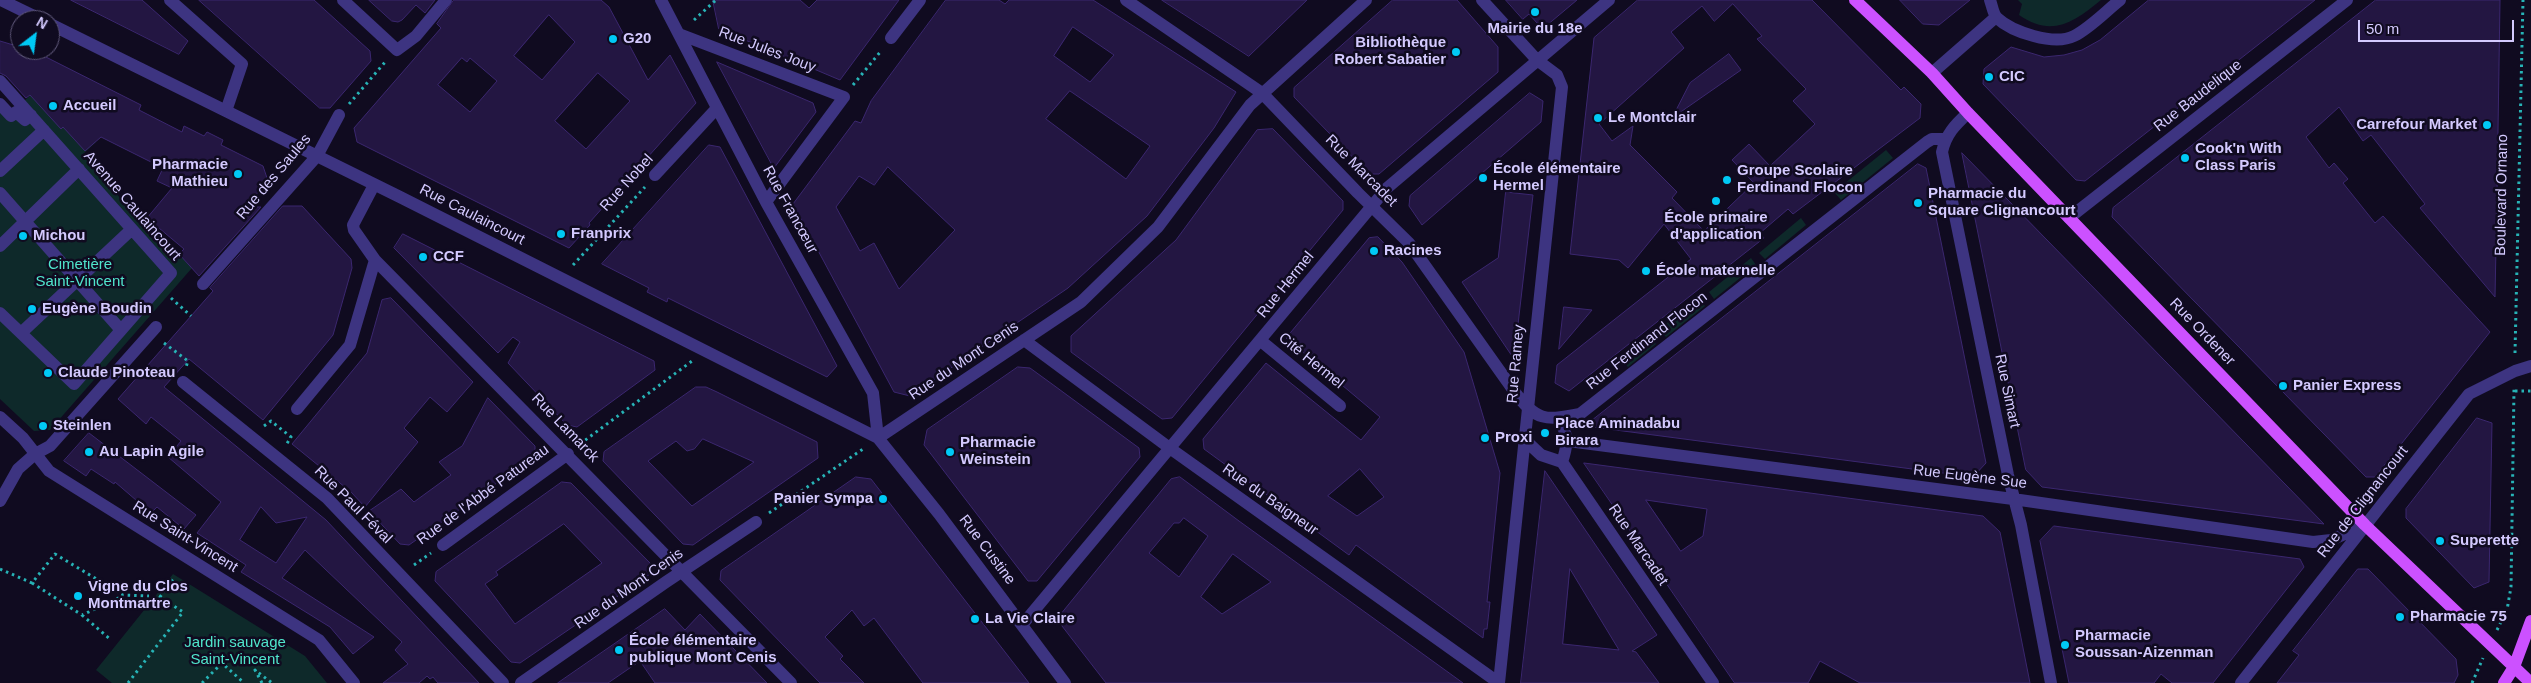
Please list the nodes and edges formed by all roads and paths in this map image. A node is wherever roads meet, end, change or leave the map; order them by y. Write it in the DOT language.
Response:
graph roads {
  1 [pos="1,0"];
  2 [pos="170,0"];
  3 [pos="343,0"];
  4 [pos="446,0"];
  5 [pos="661,0"];
  6 [pos="716,0"];
  7 [pos="920,0"];
  8 [pos="1126,0"];
  9 [pos="1366,0"];
  10 [pos="1482,0"];
  11 [pos="1609,0"];
  12 [pos="1855,0"];
  13 [pos="1990,0"];
  14 [pos="2120,0"];
  15 [pos="2347,0"];
  16 [pos="2522,0"];
  17 [pos="22,10"];
  18 [pos="1996,17"];
  19 [pos="694,20"];
  20 [pos="60,29"];
  21 [pos="679,34"];
  22 [pos="891,38"];
  23 [pos="397,50"];
  24 [pos="1537,60"];
  25 [pos="1932,73"];
  26 [pos="0,80"];
  27 [pos="1262,93"];
  28 [pos="844,97"];
  29 [pos="0,104"];
  30 [pos="717,108"];
  31 [pos="226,111"];
  32 [pos="1968,113"];
  33 [pos="31,115"];
  34 [pos="339,115"];
  35 [pos="44,130"];
  36 [pos="1945,139"];
  37 [pos="317,156"];
  38 [pos="80,169"];
  39 [pos="0,171"];
  40 [pos="655,176"];
  41 [pos="374,185"];
  42 [pos="0,193"];
  43 [pos="766,202"];
  44 [pos="1371,206"];
  45 [pos="2069,218"];
  46 [pos="25,221"];
  47 [pos="132,229"];
  48 [pos="0,246"];
  49 [pos="375,260"];
  50 [pos="559,278"];
  51 [pos="77,280"];
  52 [pos="203,284"];
  53 [pos="170,297"];
  54 [pos="0,313"];
  55 [pos="191,316"];
  56 [pos="156,327"];
  57 [pos="120,328"];
  58 [pos="21,333"];
  59 [pos="1024,340"];
  60 [pos="162,341"];
  61 [pos="1261,341"];
  62 [pos="706,351"];
  63 [pos="2531,366"];
  64 [pos="2515,371"];
  65 [pos="183,382"];
  66 [pos="2514,391"];
  67 [pos="2531,391"];
  68 [pos="1340,406"];
  69 [pos="297,409"];
  70 [pos="1528,410"];
  71 [pos="0,417"];
  72 [pos="1557,418"];
  73 [pos="267,423"];
  74 [pos="878,438"];
  75 [pos="1525,440"];
  76 [pos="289,441"];
  77 [pos="1568,441"];
  78 [pos="1171,449"];
  79 [pos="35,454"];
  80 [pos="568,454"];
  81 [pos="1562,462"];
  82 [pos="2013,499"];
  83 [pos="0,501"];
  84 [pos="756,522"];
  85 [pos="2365,525"];
  86 [pos="442,545"];
  87 [pos="0,570"];
  88 [pos="681,572"];
  89 [pos="399,576"];
  90 [pos="174,578"];
  91 [pos="32,583"];
  92 [pos="124,596"];
  93 [pos="149,596"];
  94 [pos="82,616"];
  95 [pos="2502,620"];
  96 [pos="1022,625"];
  97 [pos="2530,627"];
  98 [pos="112,640"];
  99 [pos="2514,667"];
  100 [pos="2476,677"];
  101 [pos="128,683"];
  102 [pos="202,683"];
  103 [pos="244,683"];
  104 [pos="262,683"];
  105 [pos="272,683"];
  106 [pos="354,683"];
  107 [pos="503,683"];
  108 [pos="522,683"];
  109 [pos="791,683"];
  110 [pos="1065,683"];
  111 [pos="1499,683"];
  112 [pos="1713,683"];
  113 [pos="2051,683"];
  114 [pos="2241,683"];
  115 [pos="2472,683"];
  116 [pos="2504,683"];
  117 [pos="2531,683"];
  1 -- 17 [label="street"];
  2 -- 31 [label="street"];
  3 -- 23 [label="street"];
  4 -- 23 [label="street"];
  5 -- 21 [label="street, Rue Francœur"];
  6 -- 19 [label="path"];
  7 -- 22 [label="street"];
  8 -- 27 [label="street, Rue Marcadet"];
  9 -- 27 [label="street, Rue du Mont Cenis"];
  10 -- 24 [label="street, Rue Ramey"];
  11 -- 24 [label="street, Rue Hermel"];
  12 -- 25 [label="main road, Rue Ordener"];
  13 -- 18 [label="street"];
  14 -- 18 [label="street"];
  15 -- 45 [label="street, Rue Baudelique"];
  16 -- 64 [label="path, Boulevard Ornano"];
  18 -- 25 [label="street"];
  20 -- 31 [label="street, Rue Caulaincourt"];
  21 -- 28 [label="street, Rue Jules Jouy"];
  21 -- 30 [label="street, Rue Francœur"];
  22 -- 28 [label="path"];
  23 -- 34 [label="path"];
  24 -- 44 [label="street, Rue Hermel"];
  24 -- 70 [label="street, Rue Ramey"];
  25 -- 32 [label="main road, Rue Ordener"];
  26 -- 33 [label="street, Avenue Caulaincourt"];
  27 -- 44 [label="street, Rue Marcadet"];
  27 -- 59 [label="street, Rue du Mont Cenis"];
  28 -- 43 [label="street"];
  29 -- 33 [label="street"];
  30 -- 40 [label="street, Rue Nobel"];
  30 -- 43 [label="street, Rue Francœur"];
  31 -- 37 [label="street, Rue Caulaincourt"];
  32 -- 36 [label="street"];
  32 -- 45 [label="main road, Rue Ordener"];
  33 -- 35 [label="street, Avenue Caulaincourt"];
  34 -- 37 [label="street, Rue des Saules"];
  35 -- 38 [label="street, Avenue Caulaincourt"];
  35 -- 39 [label="street"];
  36 -- 72 [label="street, Rue Ferdinand Flocon"];
  36 -- 82 [label="street, Rue Simart"];
  37 -- 41 [label="street, Rue Caulaincourt"];
  37 -- 52 [label="street, Rue des Saules"];
  38 -- 46 [label="street"];
  38 -- 47 [label="street, Avenue Caulaincourt"];
  40 -- 50 [label="path, Rue Nobel"];
  41 -- 49 [label="street, Rue Lamarck"];
  41 -- 50 [label="street, Rue Caulaincourt"];
  42 -- 46 [label="street"];
  43 -- 74 [label="street, Rue Francœur"];
  44 -- 61 [label="street, Rue Hermel"];
  44 -- 70 [label="street, Rue Marcadet"];
  45 -- 85 [label="main road, Rue Ordener"];
  46 -- 48 [label="street"];
  46 -- 51 [label="street"];
  47 -- 51 [label="street"];
  47 -- 57 [label="street, Avenue Caulaincourt"];
  49 -- 69 [label="street"];
  49 -- 80 [label="street, Rue Lamarck"];
  50 -- 62 [label="street, Rue Caulaincourt"];
  51 -- 57 [label="street"];
  51 -- 58 [label="street"];
  53 -- 55 [label="path"];
  54 -- 58 [label="street"];
  56 -- 79 [label="street"];
  57 -- 58 [label="street"];
  59 -- 74 [label="street, Rue du Mont Cenis"];
  59 -- 78 [label="street, Rue du Baigneur"];
  60 -- 65 [label="path"];
  61 -- 68 [label="street, Cité Hermel"];
  61 -- 78 [label="street, Rue Hermel"];
  62 -- 74 [label="street, Rue Caulaincourt"];
  62 -- 80 [label="path, Rue de l'Abbé Patureau"];
  63 -- 64 [label="street, Rue de Clignancourt"];
  64 -- 66 [label="path, Boulevard Ornano"];
  64 -- 85 [label="street, Rue de Clignancourt"];
  65 -- 89 [label="street, Rue Paul Féval"];
  66 -- 67 [label="path"];
  66 -- 95 [label="path, Boulevard Ornano"];
  70 -- 72 [label="street"];
  70 -- 75 [label="street, Rue Ramey"];
  71 -- 79 [label="street, Rue Saint-Vincent"];
  72 -- 77 [label="street"];
  73 -- 76 [label="path"];
  74 -- 84 [label="path"];
  74 -- 96 [label="street, Rue Custine"];
  75 -- 81 [label="street"];
  75 -- 111 [label="street, Rue Ramey"];
  77 -- 81 [label="street"];
  77 -- 82 [label="street, Rue Eugène Sue"];
  78 -- 96 [label="street, Rue Hermel"];
  78 -- 111 [label="street, Rue du Baigneur"];
  79 -- 83 [label="street"];
  79 -- 106 [label="street, Rue Saint-Vincent"];
  80 -- 86 [label="street, Rue de l'Abbé Patureau"];
  80 -- 88 [label="street, Rue Lamarck"];
  81 -- 112 [label="street, Rue Marcadet"];
  82 -- 85 [label="street, Rue Eugène Sue"];
  82 -- 113 [label="street, Rue Simart"];
  84 -- 88 [label="street, Rue du Mont Cenis"];
  85 -- 99 [label="main road, Rue Ordener"];
  85 -- 114 [label="street, Rue de Clignancourt"];
  86 -- 89 [label="path, Rue de l'Abbé Patureau"];
  87 -- 91 [label="path"];
  88 -- 108 [label="street, Rue du Mont Cenis"];
  88 -- 109 [label="street, Rue Lamarck"];
  89 -- 107 [label="street, Rue Paul Féval"];
  90 -- 101 [label="path"];
  91 -- 92 [label="path"];
  91 -- 94 [label="path"];
  92 -- 93 [label="path"];
  92 -- 94 [label="path"];
  94 -- 98 [label="path"];
  96 -- 110 [label="street, Rue Custine"];
  97 -- 99 [label="main road"];
  99 -- 116 [label="main road"];
  99 -- 117 [label="main road, Rue Ordener"];
  100 -- 115 [label="path"];
  102 -- 103 [label="path"];
  104 -- 105 [label="path"];
}
